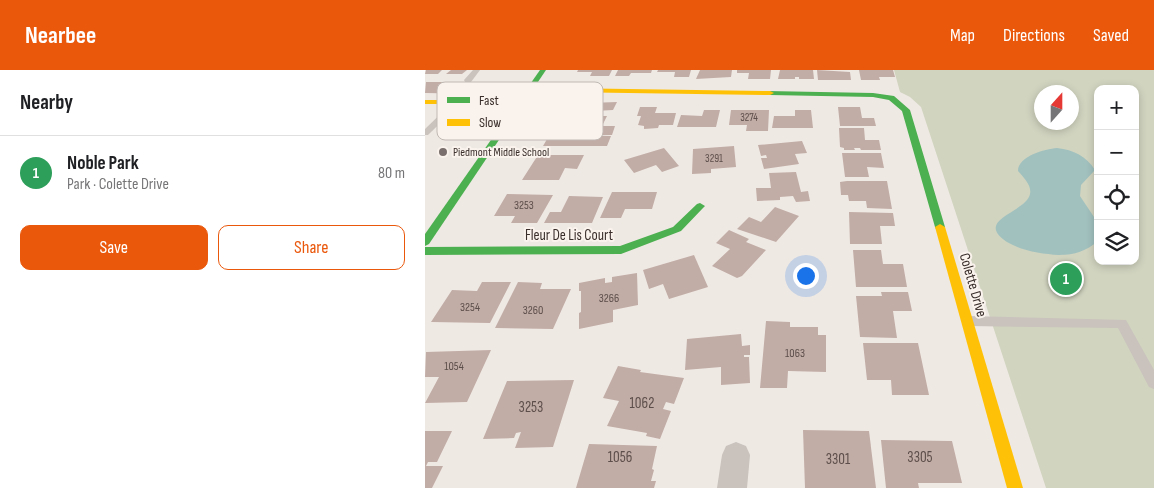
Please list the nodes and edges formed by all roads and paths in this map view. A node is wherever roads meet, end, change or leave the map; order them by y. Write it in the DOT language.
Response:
graph roads {
  1 [pos="477,70"];
  2 [pos="543,70"];
  3 [pos="468,80"];
  4 [pos="535,82"];
  5 [pos="603,91"];
  6 [pos="437,122"];
  7 [pos="425,133"];
  8 [pos="495,140"];
  9 [pos="700,206"];
  10 [pos="425,242"];
  11 [pos="425,251"];
  12 [pos="968,321"];
  13 [pos="1148,362"];
  14 [pos="1154,382"];
  15 [pos="736,455"];
  16 [pos="732,488"];
  17 [pos="1015,488"];
  1 -- 3 [label="lane"];
  2 -- 4 [label="street"];
  5 -- 12 [label="street, Colette Drive"];
  6 -- 7 [label="lane"];
  8 -- 10 [label="street"];
  9 -- 11 [label="street, Fleur De Lis Court"];
  12 -- 13 [label="lane"];
  12 -- 17 [label="street, Colette Drive"];
  13 -- 14 [label="lane"];
  15 -- 16 [label="street"];
}
